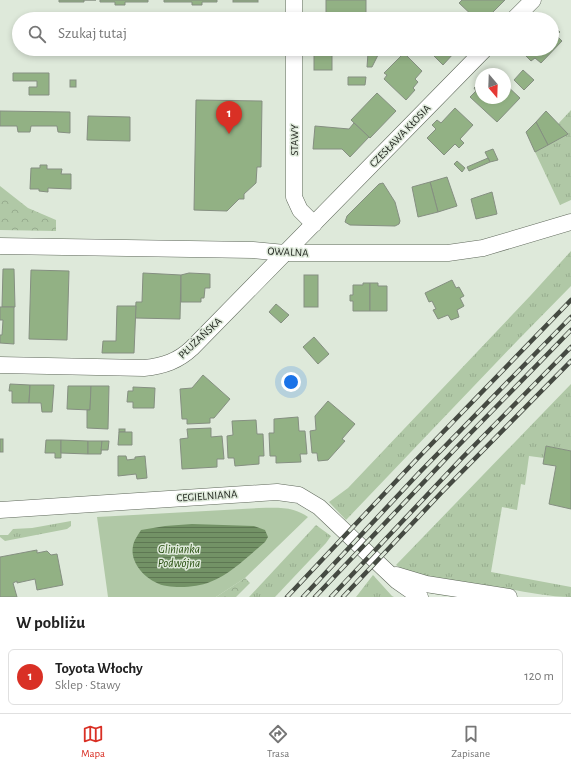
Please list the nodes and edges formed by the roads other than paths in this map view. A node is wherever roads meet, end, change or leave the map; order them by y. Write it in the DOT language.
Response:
graph roads {
  1 [pos="294,0"];
  2 [pos="533,0"];
  3 [pos="294,12"];
  4 [pos="521,12"];
  5 [pos="294,56"];
  6 [pos="478,56"];
  7 [pos="571,222"];
  8 [pos="314,224"];
  9 [pos="0,246"];
  10 [pos="285,253"];
  11 [pos="0,365"];
  12 [pos="0,510"];
  13 [pos="387,570"];
  14 [pos="420,597"];
  15 [pos="509,597"];
  1 -- 3 [label="street"];
  2 -- 4 [label="street"];
  5 -- 8 [label="street, STAWY"];
  6 -- 8 [label="street, CZESŁAWA KŁOSIA"];
  7 -- 10 [label="street, OWALNA"];
  8 -- 10 [label="street, PŁUŻAŃSKA"];
  9 -- 10 [label="street, OWALNA"];
  10 -- 11 [label="street, PŁUŻAŃSKA"];
  12 -- 13 [label="street, CEGIELNIANA"];
  13 -- 14 [label="street, CEGIELNIANA"];
  13 -- 15 [label="street"];
}
